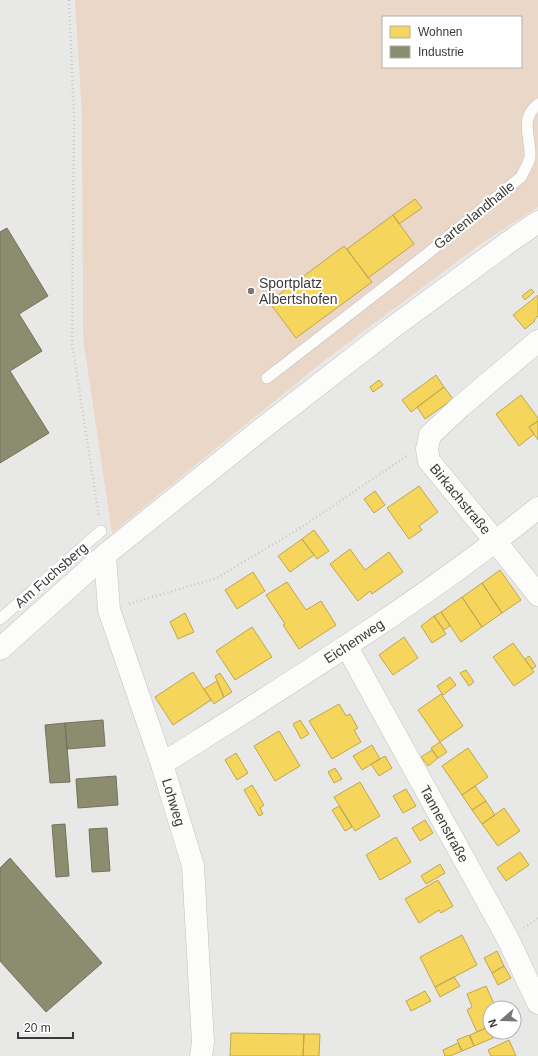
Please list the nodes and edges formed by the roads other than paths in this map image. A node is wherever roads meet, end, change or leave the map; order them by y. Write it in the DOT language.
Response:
graph roads {
  1 [pos="538,104"];
  2 [pos="538,222"];
  3 [pos="538,341"];
  4 [pos="267,378"];
  5 [pos="538,508"];
  6 [pos="101,531"];
  7 [pos="496,542"];
  8 [pos="105,555"];
  9 [pos="538,595"];
  10 [pos="0,619"];
  11 [pos="347,647"];
  12 [pos="0,649"];
  13 [pos="162,764"];
  14 [pos="538,1003"];
  15 [pos="201,1056"];
  1 -- 4 [label="lane, Gartenlandhalle"];
  2 -- 8 [label="street"];
  3 -- 7 [label="street, Birkachstraße"];
  5 -- 7 [label="street, Eichenweg"];
  6 -- 10 [label="lane, Am Fuchsberg"];
  7 -- 9 [label="street, Birkachstraße"];
  7 -- 11 [label="street, Eichenweg"];
  8 -- 12 [label="street"];
  8 -- 13 [label="street, Lohweg"];
  11 -- 13 [label="street, Eichenweg"];
  11 -- 14 [label="street, Tannenstraße"];
  13 -- 15 [label="street, Lohweg"];
}
